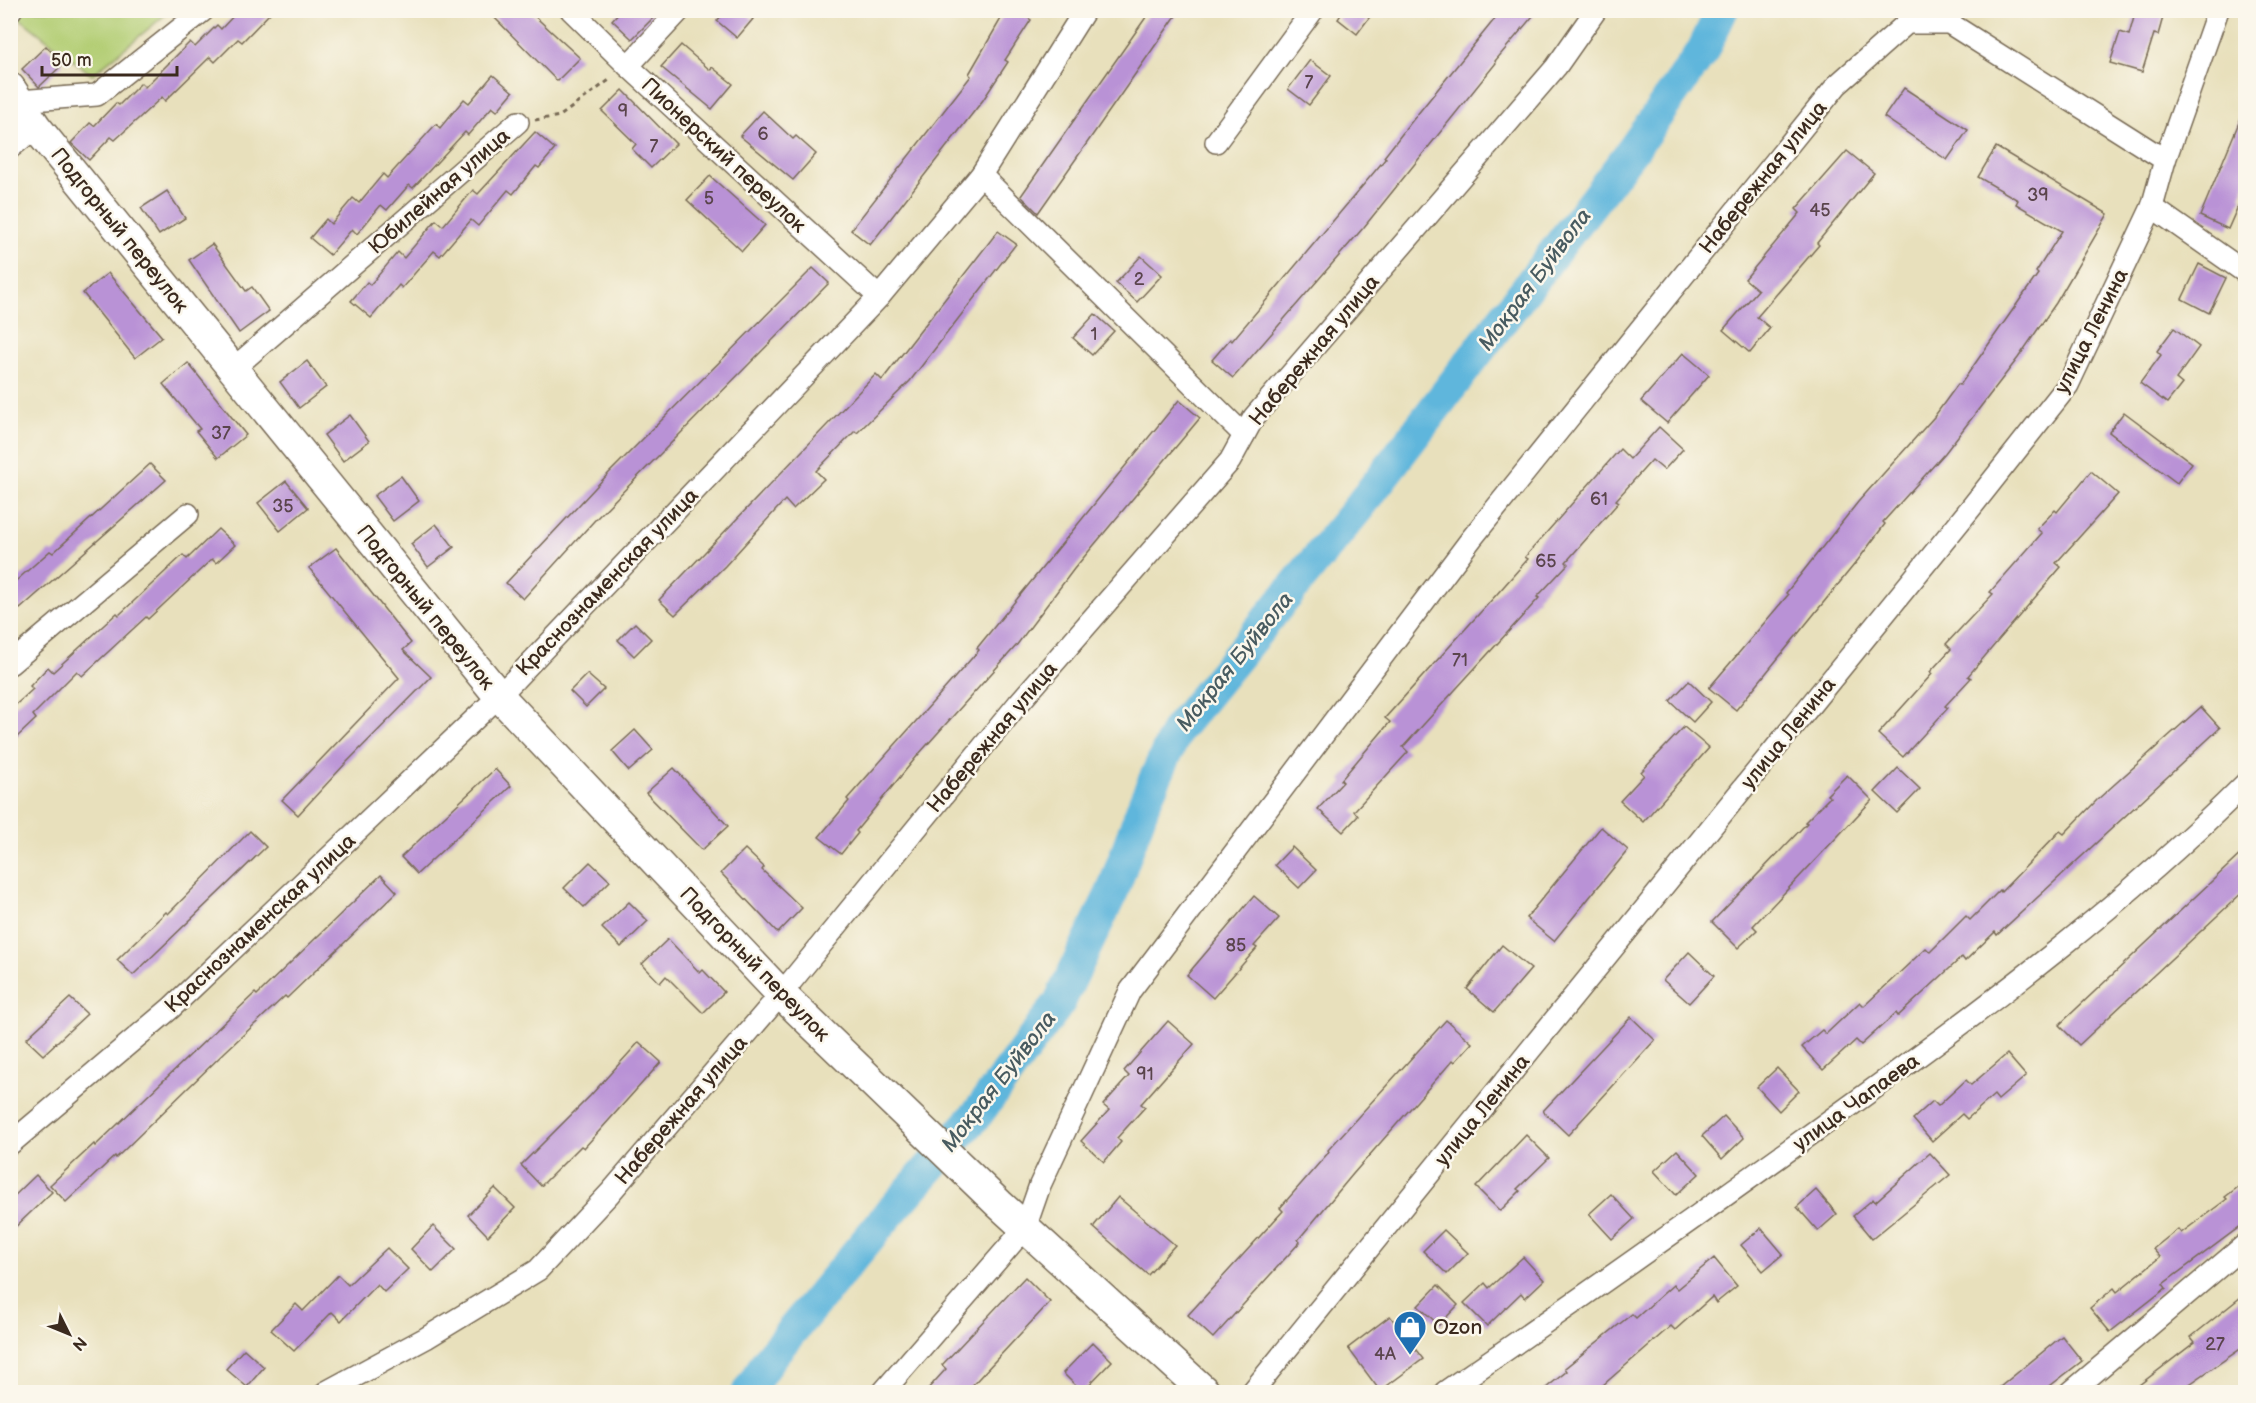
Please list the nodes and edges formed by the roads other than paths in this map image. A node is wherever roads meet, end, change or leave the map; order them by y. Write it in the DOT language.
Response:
graph roads {
  1 [pos="204,10"];
  2 [pos="572,10"];
  3 [pos="680,10"];
  4 [pos="1085,10"];
  5 [pos="1313,10"];
  6 [pos="1596,10"];
  7 [pos="2218,10"];
  8 [pos="628,66"];
  9 [pos="15,95"];
  10 [pos="518,122"];
  11 [pos="36,127"];
  12 [pos="1216,142"];
  13 [pos="10,148"];
  14 [pos="2165,160"];
  15 [pos="981,175"];
  16 [pos="2152,207"];
  17 [pos="2246,273"];
  18 [pos="879,297"];
  19 [pos="233,369"];
  20 [pos="1244,435"];
  21 [pos="188,514"];
  22 [pos="10,664"];
  23 [pos="499,696"];
  24 [pos="2246,783"];
  25 [pos="781,994"];
  26 [pos="10,1144"];
  27 [pos="1025,1228"];
  28 [pos="2246,1244"];
  29 [pos="326,1392"];
  30 [pos="883,1392"];
  31 [pos="1205,1392"];
  32 [pos="1252,1392"];
  33 [pos="1445,1392"];
  34 [pos="2071,1392"];
  1 -- 9 [label="street"];
  2 -- 8 [label="street, Пионерский переулок"];
  3 -- 8 [label="street"];
  4 -- 15 [label="street, Краснознаменская улица"];
  5 -- 12 [label="street"];
  6 -- 20 [label="street, Набережная улица"];
  7 -- 14 [label="street, улица Ленина"];
  8 -- 18 [label="street, Пионерский переулок"];
  9 -- 11 [label="main road, Подгорный переулок"];
  10 -- 19 [label="street, Юбилейная улица"];
  11 -- 13 [label="street"];
  11 -- 19 [label="main road, Подгорный переулок"];
  14 -- 16 [label="street, улица Ленина"];
  14 -- 27 [label="street, Набережная улица"];
  15 -- 18 [label="street, Краснознаменская улица"];
  15 -- 20 [label="street"];
  16 -- 17 [label="street"];
  16 -- 32 [label="street, улица Ленина"];
  18 -- 23 [label="street, Краснознаменская улица"];
  19 -- 23 [label="main road, Подгорный переулок"];
  20 -- 25 [label="street, Набережная улица"];
  21 -- 22 [label="street"];
  23 -- 25 [label="main road, Подгорный переулок"];
  23 -- 26 [label="street, Краснознаменская улица"];
  24 -- 33 [label="street, улица Чапаева"];
  25 -- 27 [label="main road, Подгорный переулок"];
  25 -- 29 [label="street, Набережная улица"];
  27 -- 30 [label="street, Набережная улица"];
  27 -- 31 [label="main road"];
  28 -- 34 [label="street"];
}
